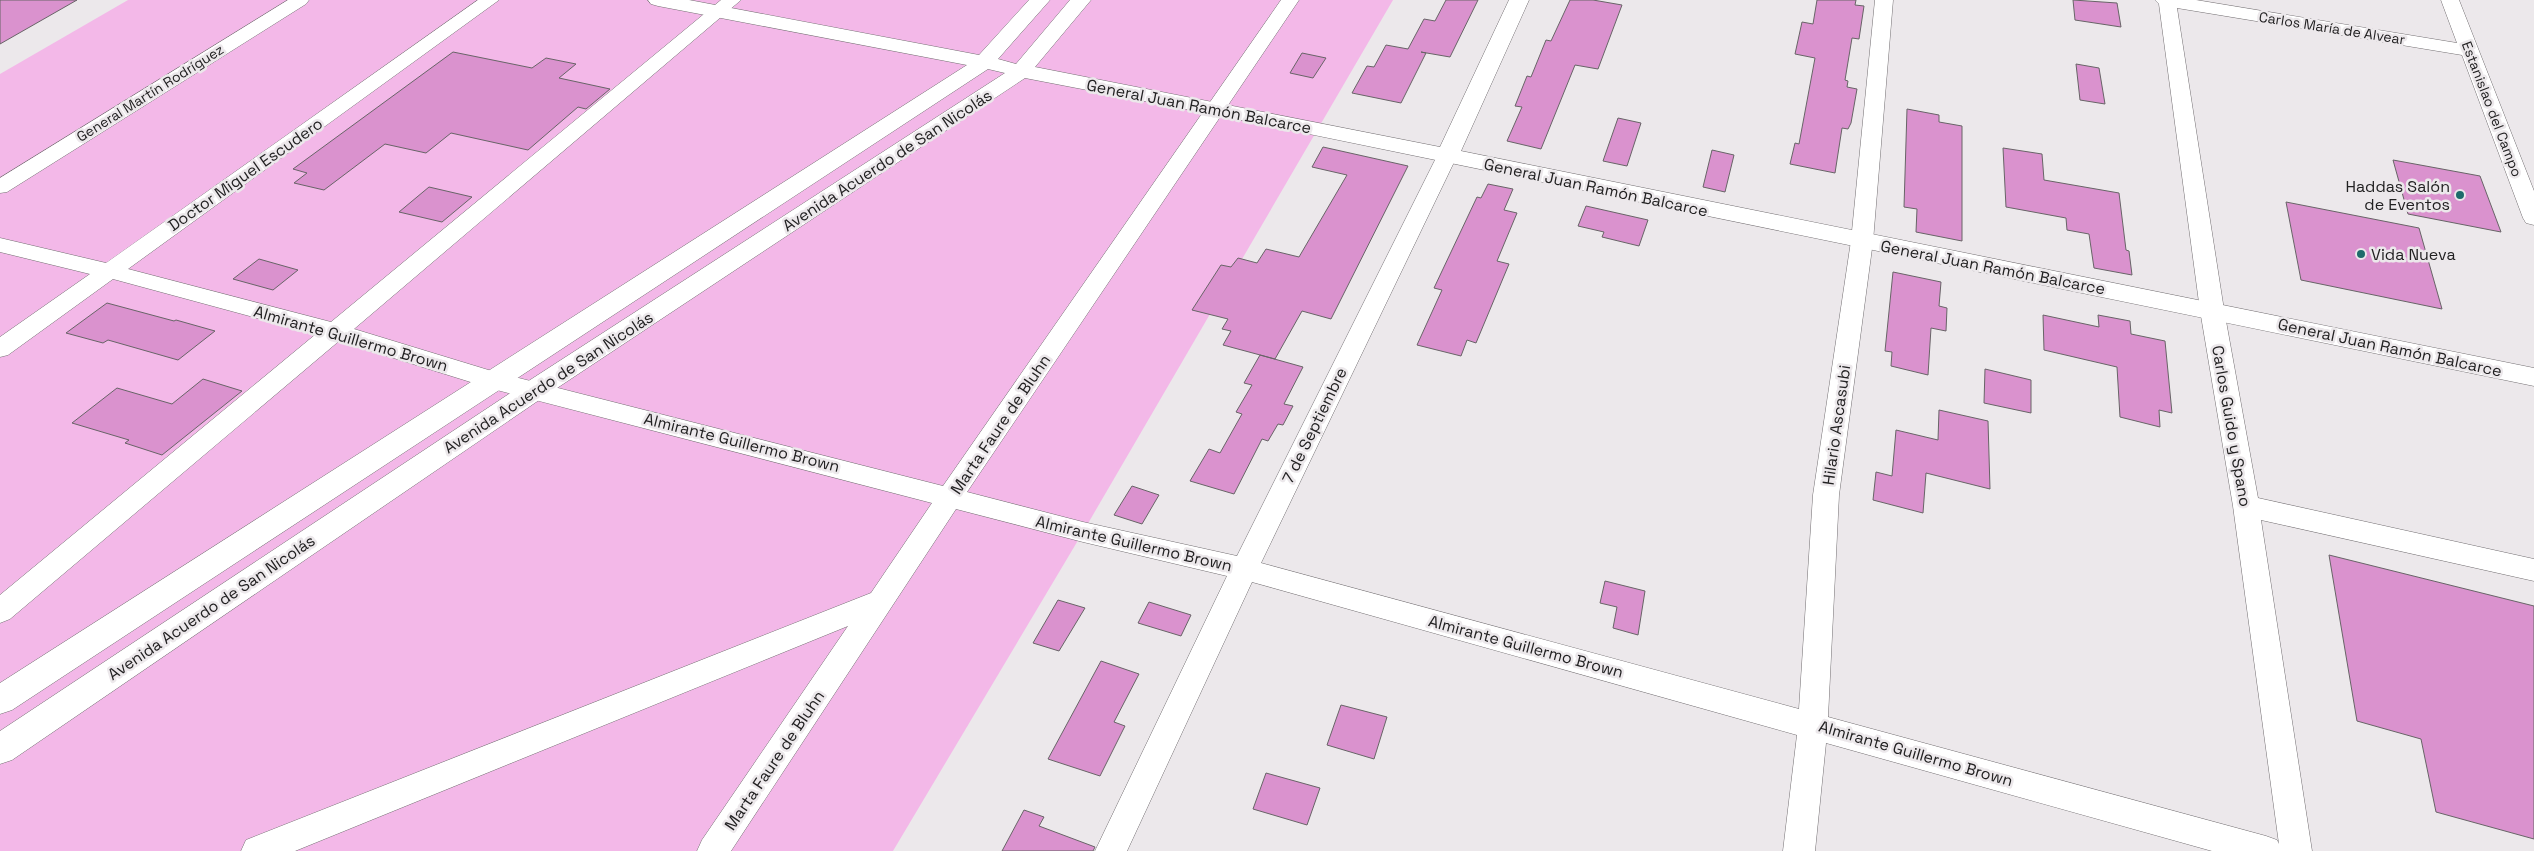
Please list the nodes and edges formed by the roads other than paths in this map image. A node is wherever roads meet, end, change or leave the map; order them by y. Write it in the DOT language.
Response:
graph roads {
  1 [pos="300,0"];
  2 [pos="490,0"];
  3 [pos="658,0"];
  4 [pos="1040,0"];
  5 [pos="1081,0"];
  6 [pos="1290,0"];
  7 [pos="1519,0"];
  8 [pos="1884,0"];
  9 [pos="2165,0"];
  10 [pos="2450,0"];
  11 [pos="724,6"];
  12 [pos="2470,51"];
  13 [pos="984,62"];
  14 [pos="1021,71"];
  15 [pos="1217,108"];
  16 [pos="1446,156"];
  17 [pos="0,186"];
  18 [pos="2534,218"];
  19 [pos="1862,241"];
  20 [pos="0,245"];
  21 [pos="109,270"];
  22 [pos="2212,310"];
  23 [pos="334,331"];
  24 [pos="0,349"];
  25 [pos="2534,377"];
  26 [pos="493,380"];
  27 [pos="536,389"];
  28 [pos="950,497"];
  29 [pos="2246,506"];
  30 [pos="1244,569"];
  31 [pos="2534,570"];
  32 [pos="880,601"];
  33 [pos="0,611"];
  34 [pos="0,700"];
  35 [pos="1813,724"];
  36 [pos="0,749"];
  37 [pos="256,851"];
  38 [pos="713,851"];
  39 [pos="1111,851"];
  40 [pos="1799,851"];
  41 [pos="2266,851"];
  42 [pos="2296,851"];
  1 -- 17 [label="street, General Martín Rodríguez"];
  2 -- 21 [label="street, Doctor Miguel Escudero"];
  3 -- 11 [label="street, General Juan Ramón Balcarce"];
  4 -- 13 [label="street, Avenida Acuerdo de San Nicolás"];
  5 -- 14 [label="street, Avenida Acuerdo de San Nicolás"];
  6 -- 15 [label="street, Marta Faure de Bluhn"];
  7 -- 16 [label="street, 7 de Septiembre"];
  8 -- 19 [label="street, Hilario Ascasubi"];
  9 -- 12 [label="street, Carlos María de Alvear"];
  9 -- 22 [label="street, Carlos Guido y Spano"];
  10 -- 12 [label="street, Estanislao del Campo"];
  11 -- 13 [label="street, General Juan Ramón Balcarce"];
  11 -- 23 [label="street"];
  12 -- 18 [label="street, Estanislao del Campo"];
  13 -- 14 [label="street, General Juan Ramón Balcarce"];
  13 -- 26 [label="street, Avenida Acuerdo de San Nicolás"];
  14 -- 15 [label="street, General Juan Ramón Balcarce"];
  14 -- 27 [label="street, Avenida Acuerdo de San Nicolás"];
  15 -- 16 [label="street, General Juan Ramón Balcarce"];
  15 -- 28 [label="street, Marta Faure de Bluhn"];
  16 -- 19 [label="street, General Juan Ramón Balcarce"];
  16 -- 30 [label="street, 7 de Septiembre"];
  19 -- 22 [label="street, General Juan Ramón Balcarce"];
  19 -- 35 [label="street, Hilario Ascasubi"];
  20 -- 21 [label="street, Almirante Guillermo Brown"];
  21 -- 23 [label="street, Almirante Guillermo Brown"];
  21 -- 24 [label="street, Doctor Miguel Escudero"];
  22 -- 25 [label="street, General Juan Ramón Balcarce"];
  22 -- 29 [label="street, Carlos Guido y Spano"];
  23 -- 26 [label="street, Almirante Guillermo Brown"];
  23 -- 33 [label="street"];
  26 -- 27 [label="street, Almirante Guillermo Brown"];
  26 -- 34 [label="street, Avenida Acuerdo de San Nicolás"];
  27 -- 28 [label="street, Almirante Guillermo Brown"];
  27 -- 36 [label="street, Avenida Acuerdo de San Nicolás"];
  28 -- 30 [label="street, Almirante Guillermo Brown"];
  28 -- 32 [label="street, Marta Faure de Bluhn"];
  29 -- 31 [label="street"];
  29 -- 42 [label="street, Carlos Guido y Spano"];
  30 -- 35 [label="street, Almirante Guillermo Brown"];
  30 -- 39 [label="street, 7 de Septiembre"];
  32 -- 37 [label="street"];
  32 -- 38 [label="street, Marta Faure de Bluhn"];
  35 -- 40 [label="street, Hilario Ascasubi"];
  35 -- 41 [label="street, Almirante Guillermo Brown"];
}
